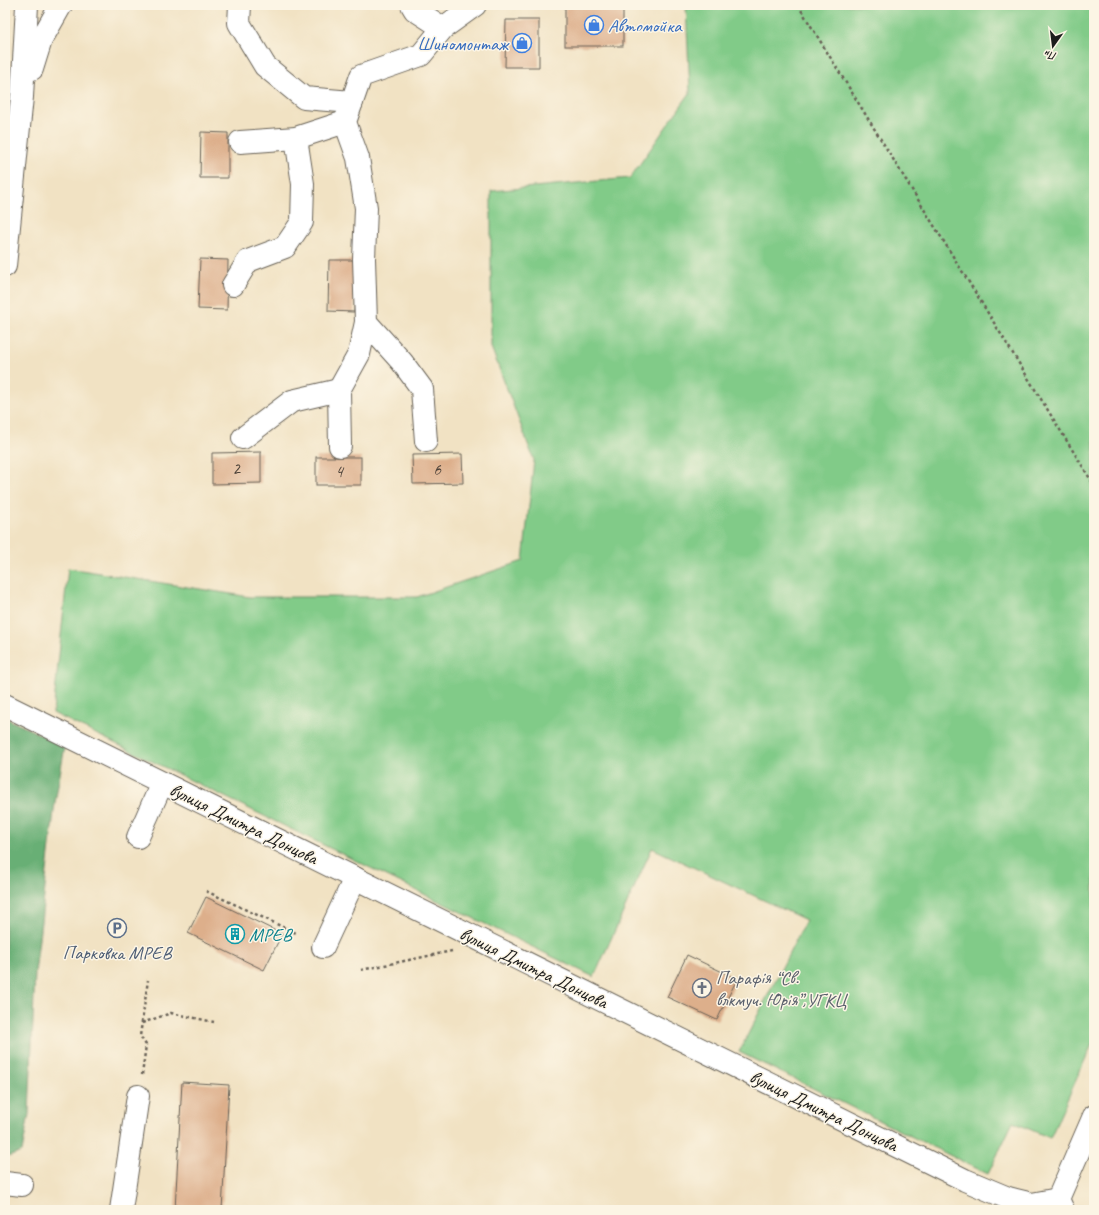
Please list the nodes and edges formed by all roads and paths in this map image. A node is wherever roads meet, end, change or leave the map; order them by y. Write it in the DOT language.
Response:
graph roads {
  1 [pos="27,5"];
  2 [pos="61,5"];
  3 [pos="240,5"];
  4 [pos="412,5"];
  5 [pos="475,5"];
  6 [pos="798,5"];
  7 [pos="443,28"];
  8 [pos="22,97"];
  9 [pos="349,112"];
  10 [pos="296,138"];
  11 [pos="240,142"];
  12 [pos="5,266"];
  13 [pos="233,285"];
  14 [pos="366,322"];
  15 [pos="339,390"];
  16 [pos="243,438"];
  17 [pos="426,441"];
  18 [pos="340,446"];
  19 [pos="1094,485"];
  20 [pos="5,705"];
  21 [pos="162,783"];
  22 [pos="138,837"];
  23 [pos="355,878"];
  24 [pos="206,891"];
  25 [pos="298,934"];
  26 [pos="488,944"];
  27 [pos="323,947"];
  28 [pos="361,970"];
  29 [pos="148,980"];
  30 [pos="214,1022"];
  31 [pos="142,1023"];
  32 [pos="138,1096"];
  33 [pos="1094,1116"];
  34 [pos="1060,1205"];
  35 [pos="121,1210"];
  1 -- 8 [label="street"];
  2 -- 8 [label="street"];
  3 -- 9 [label="street"];
  4 -- 7 [label="street"];
  5 -- 7 [label="street"];
  6 -- 19 [label="path"];
  7 -- 9 [label="street"];
  8 -- 12 [label="street"];
  9 -- 10 [label="street"];
  9 -- 14 [label="street"];
  10 -- 11 [label="street"];
  10 -- 13 [label="street"];
  14 -- 15 [label="street"];
  14 -- 17 [label="street"];
  15 -- 16 [label="street"];
  15 -- 18 [label="street"];
  20 -- 21 [label="street, вулиця Дмитра Донцова"];
  21 -- 22 [label="street"];
  21 -- 23 [label="street, вулиця Дмитра Донцова"];
  23 -- 26 [label="street, вулиця Дмитра Донцова"];
  23 -- 27 [label="street"];
  24 -- 25 [label="path"];
  26 -- 28 [label="path"];
  26 -- 34 [label="street, вулиця Дмитра Донцова"];
  29 -- 31 [label="path"];
  30 -- 31 [label="path"];
  31 -- 32 [label="path"];
  32 -- 35 [label="street"];
  33 -- 34 [label="street"];
}
